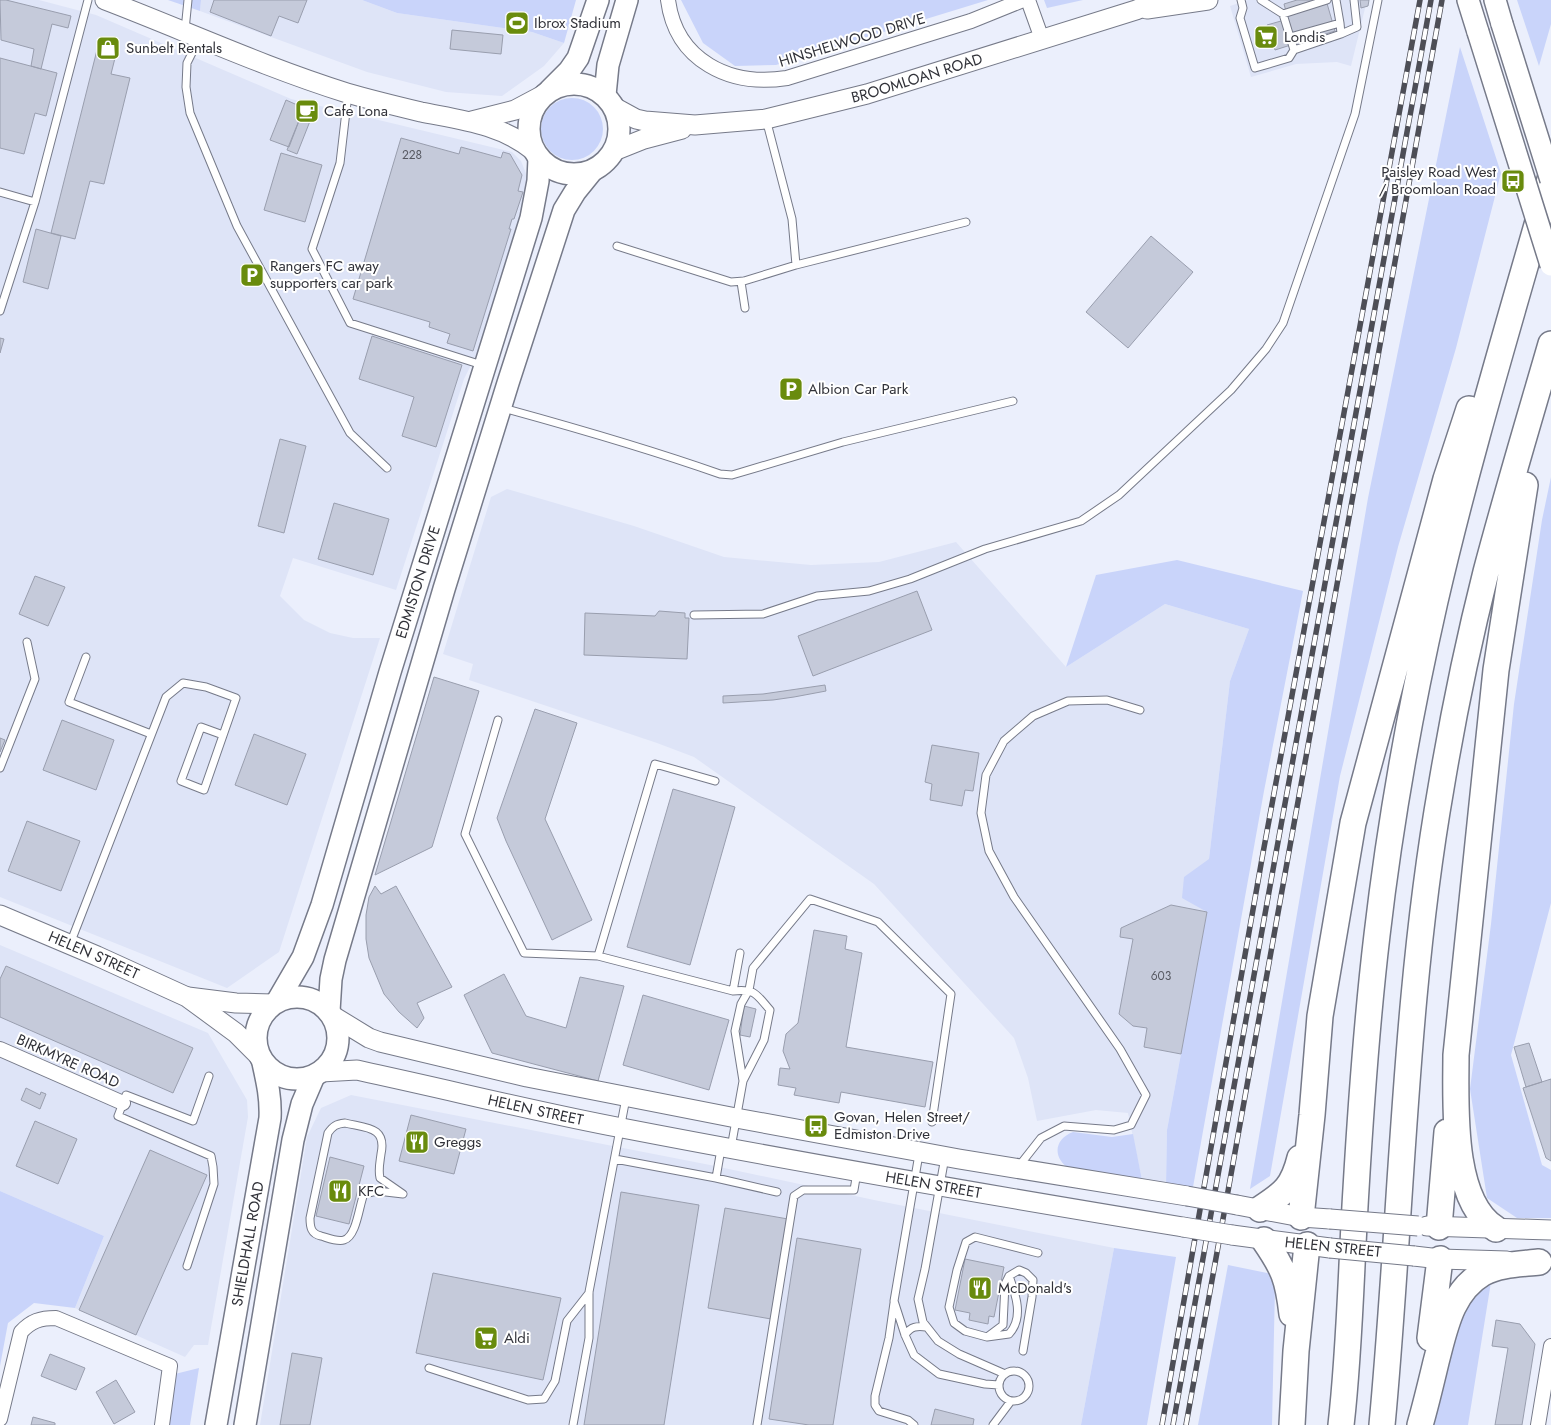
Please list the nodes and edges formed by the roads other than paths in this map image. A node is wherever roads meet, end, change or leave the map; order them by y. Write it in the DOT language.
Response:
graph roads {
  1 [pos="88,0"];
  2 [pos="106,0"];
  3 [pos="188,0"];
  4 [pos="598,0"];
  5 [pos="627,0"];
  6 [pos="668,0"];
  7 [pos="1023,0"];
  8 [pos="1028,0"];
  9 [pos="1161,0"];
  10 [pos="1208,0"];
  11 [pos="1241,0"];
  12 [pos="1261,0"];
  13 [pos="1326,0"];
  14 [pos="1336,0"];
  15 [pos="1354,0"];
  16 [pos="1378,0"];
  17 [pos="1468,0"];
  18 [pos="1495,0"];
  19 [pos="1136,10"];
  20 [pos="1283,14"];
  21 [pos="1340,23"];
  22 [pos="1341,34"];
  23 [pos="192,36"];
  24 [pos="1290,37"];
  25 [pos="1042,39"];
  26 [pos="1294,50"];
  27 [pos="348,93"];
  28 [pos="547,93"];
  29 [pos="610,101"];
  30 [pos="766,119"];
  31 [pos="472,121"];
  32 [pos="695,126"];
  33 [pos="614,152"];
  34 [pos="536,154"];
  35 [pos="1551,162"];
  36 [pos="592,171"];
  37 [pos="1551,176"];
  38 [pos="1551,180"];
  39 [pos="0,192"];
  40 [pos="35,202"];
  41 [pos="966,222"];
  42 [pos="617,246"];
  43 [pos="796,265"];
  44 [pos="1551,265"];
  45 [pos="741,282"];
  46 [pos="745,308"];
  47 [pos="0,311"];
  48 [pos="1551,344"];
  49 [pos="484,366"];
  50 [pos="1542,377"];
  51 [pos="1013,401"];
  52 [pos="500,408"];
  53 [pos="387,468"];
  54 [pos="694,615"];
  55 [pos="27,642"];
  56 [pos="86,656"];
  57 [pos="1140,710"];
  58 [pos="498,720"];
  59 [pos="151,734"];
  60 [pos="223,735"];
  61 [pos="0,768"];
  62 [pos="715,781"];
  63 [pos="0,915"];
  64 [pos="69,944"];
  65 [pos="740,954"];
  66 [pos="598,956"];
  67 [pos="749,990"];
  68 [pos="733,991"];
  69 [pos="187,997"];
  70 [pos="276,1002"];
  71 [pos="331,1014"];
  72 [pos="0,1049"];
  73 [pos="1456,1055"];
  74 [pos="261,1060"];
  75 [pos="317,1074"];
  76 [pos="209,1076"];
  77 [pos="743,1081"];
  78 [pos="626,1097"];
  79 [pos="123,1103"];
  80 [pos="1312,1115"];
  81 [pos="736,1118"];
  82 [pos="932,1122"];
  83 [pos="620,1128"];
  84 [pos="726,1147"];
  85 [pos="919,1152"];
  86 [pos="945,1157"];
  87 [pos="615,1159"];
  88 [pos="1018,1168"];
  89 [pos="857,1171"];
  90 [pos="716,1178"];
  91 [pos="914,1182"];
  92 [pos="940,1186"];
  93 [pos="777,1192"];
  94 [pos="403,1194"];
  95 [pos="1249,1207"];
  96 [pos="1301,1217"];
  97 [pos="1429,1226"];
  98 [pos="1496,1229"];
  99 [pos="1551,1230"];
  100 [pos="1264,1240"];
  101 [pos="1318,1247"];
  102 [pos="1038,1254"];
  103 [pos="1440,1259"];
  104 [pos="1545,1261"];
  105 [pos="187,1266"];
  106 [pos="1009,1276"];
  107 [pos="589,1292"];
  108 [pos="894,1301"];
  109 [pos="926,1327"];
  110 [pos="905,1334"];
  111 [pos="987,1337"];
  112 [pos="1551,1346"];
  113 [pos="1023,1351"];
  114 [pos="1296,1351"];
  115 [pos="429,1368"];
  116 [pos="1005,1374"];
  117 [pos="224,1377"];
  118 [pos="252,1382"];
  119 [pos="999,1385"];
  120 [pos="3,1395"];
  121 [pos="1011,1401"];
  122 [pos="0,1418"];
  123 [pos="162,1425"];
  124 [pos="216,1425"];
  125 [pos="244,1425"];
  126 [pos="573,1425"];
  127 [pos="757,1425"];
  128 [pos="914,1425"];
  129 [pos="993,1425"];
  130 [pos="1292,1425"];
  131 [pos="1341,1425"];
  132 [pos="1382,1425"];
  133 [pos="1420,1425"];
  134 [pos="1538,1425"];
  1 -- 40 [label="lane"];
  2 -- 23 [label="street"];
  3 -- 23 [label="lane"];
  4 -- 28 [label="main road"];
  5 -- 29 [label="main road"];
  6 -- 7 [label="street, HINSHELWOOD DRIVE"];
  8 -- 25 [label="street"];
  9 -- 19 [label="street, BROOMLOAN ROAD"];
  10 -- 19 [label="street, BROOMLOAN ROAD"];
  11 -- 26 [label="lane"];
  12 -- 20 [label="lane"];
  13 -- 20 [label="lane"];
  14 -- 21 [label="lane"];
  15 -- 22 [label="lane"];
  16 -- 54 [label="lane"];
  17 -- 44 [label="main road, bridge"];
  18 -- 38 [label="main road, bridge"];
  19 -- 25 [label="street, BROOMLOAN ROAD"];
  20 -- 24 [label="lane"];
  21 -- 22 [label="lane"];
  21 -- 24 [label="lane"];
  22 -- 26 [label="lane"];
  23 -- 27 [label="street"];
  23 -- 53 [label="lane"];
  24 -- 26 [label="lane"];
  25 -- 30 [label="street, BROOMLOAN ROAD"];
  27 -- 31 [label="street"];
  27 -- 49 [label="lane"];
  28 -- 29 [label="main road"];
  28 -- 31 [label="street"];
  28 -- 34 [label="main road"];
  29 -- 32 [label="street, BROOMLOAN ROAD"];
  29 -- 33 [label="main road"];
  30 -- 32 [label="street, BROOMLOAN ROAD"];
  30 -- 43 [label="lane"];
  31 -- 34 [label="street"];
  32 -- 33 [label="street, BROOMLOAN ROAD"];
  33 -- 36 [label="main road"];
  34 -- 36 [label="main road"];
  34 -- 49 [label="main road, EDMISTON DRIVE"];
  35 -- 80 [label="highway"];
  36 -- 52 [label="main road, EDMISTON DRIVE"];
  37 -- 131 [label="highway"];
  39 -- 40 [label="lane"];
  40 -- 47 [label="lane"];
  41 -- 43 [label="lane"];
  42 -- 45 [label="lane"];
  43 -- 45 [label="lane"];
  45 -- 46 [label="lane"];
  48 -- 50 [label="highway"];
  49 -- 70 [label="main road, EDMISTON DRIVE"];
  50 -- 73 [label="highway"];
  50 -- 132 [label="highway"];
  51 -- 52 [label="lane"];
  52 -- 71 [label="main road, EDMISTON DRIVE"];
  55 -- 61 [label="lane"];
  56 -- 59 [label="lane"];
  57 -- 88 [label="lane"];
  58 -- 66 [label="lane"];
  59 -- 60 [label="lane"];
  59 -- 64 [label="lane"];
  60 -- 60 [label="lane"];
  62 -- 66 [label="lane"];
  63 -- 64 [label="street, HELEN STREET"];
  64 -- 69 [label="street, HELEN STREET"];
  65 -- 68 [label="lane"];
  66 -- 68 [label="lane"];
  67 -- 68 [label="lane"];
  67 -- 77 [label="lane"];
  67 -- 77 [label="lane"];
  67 -- 82 [label="lane"];
  69 -- 70 [label="street, HELEN STREET"];
  69 -- 74 [label="street, HELEN STREET"];
  70 -- 71 [label="main road"];
  70 -- 74 [label="main road"];
  71 -- 75 [label="main road"];
  71 -- 78 [label="street, HELEN STREET"];
  72 -- 79 [label="street, BIRKMYRE ROAD"];
  73 -- 97 [label="highway"];
  73 -- 98 [label="highway"];
  74 -- 75 [label="main road"];
  74 -- 117 [label="main road, SHIELDHALL ROAD"];
  75 -- 83 [label="street, HELEN STREET"];
  75 -- 118 [label="main road, SHIELDHALL ROAD"];
  76 -- 79 [label="lane"];
  77 -- 81 [label="lane"];
  78 -- 81 [label="street, HELEN STREET"];
  78 -- 83 [label="lane"];
  79 -- 105 [label="lane"];
  80 -- 95 [label="highway"];
  80 -- 96 [label="highway"];
  81 -- 84 [label="lane"];
  81 -- 85 [label="street, HELEN STREET"];
  83 -- 84 [label="street, HELEN STREET"];
  83 -- 87 [label="lane"];
  84 -- 89 [label="street, HELEN STREET"];
  84 -- 90 [label="lane"];
  85 -- 86 [label="street, HELEN STREET"];
  85 -- 91 [label="lane"];
  86 -- 88 [label="street, HELEN STREET"];
  86 -- 92 [label="lane"];
  87 -- 90 [label="lane"];
  87 -- 107 [label="lane"];
  88 -- 95 [label="street, HELEN STREET, bridge"];
  89 -- 91 [label="street, HELEN STREET"];
  89 -- 127 [label="lane"];
  90 -- 93 [label="lane"];
  91 -- 92 [label="street, HELEN STREET"];
  91 -- 108 [label="lane"];
  92 -- 100 [label="street, HELEN STREET, bridge"];
  92 -- 109 [label="lane"];
  94 -- 94 [label="lane"];
  95 -- 96 [label="street, HELEN STREET"];
  96 -- 97 [label="street, HELEN STREET, bridge"];
  96 -- 101 [label="street"];
  97 -- 98 [label="street, HELEN STREET"];
  97 -- 103 [label="street"];
  98 -- 99 [label="street, HELEN STREET"];
  100 -- 101 [label="street, HELEN STREET"];
  100 -- 114 [label="highway"];
  101 -- 103 [label="street, HELEN STREET, bridge"];
  101 -- 114 [label="highway"];
  102 -- 111 [label="lane"];
  103 -- 104 [label="street, HELEN STREET"];
  103 -- 133 [label="highway"];
  104 -- 133 [label="highway"];
  106 -- 111 [label="lane"];
  106 -- 111 [label="lane"];
  106 -- 113 [label="lane"];
  107 -- 115 [label="lane"];
  107 -- 126 [label="lane"];
  108 -- 110 [label="lane"];
  108 -- 128 [label="lane"];
  109 -- 110 [label="lane"];
  109 -- 116 [label="lane"];
  110 -- 119 [label="lane"];
  112 -- 134 [label="street"];
  114 -- 130 [label="highway"];
  116 -- 119 [label="lane"];
  116 -- 121 [label="lane"];
  117 -- 118 [label="main road"];
  117 -- 124 [label="main road, SHIELDHALL ROAD"];
  118 -- 125 [label="main road, SHIELDHALL ROAD"];
  119 -- 121 [label="lane"];
  120 -- 122 [label="street"];
  120 -- 123 [label="street"];
  121 -- 129 [label="lane"];
}
